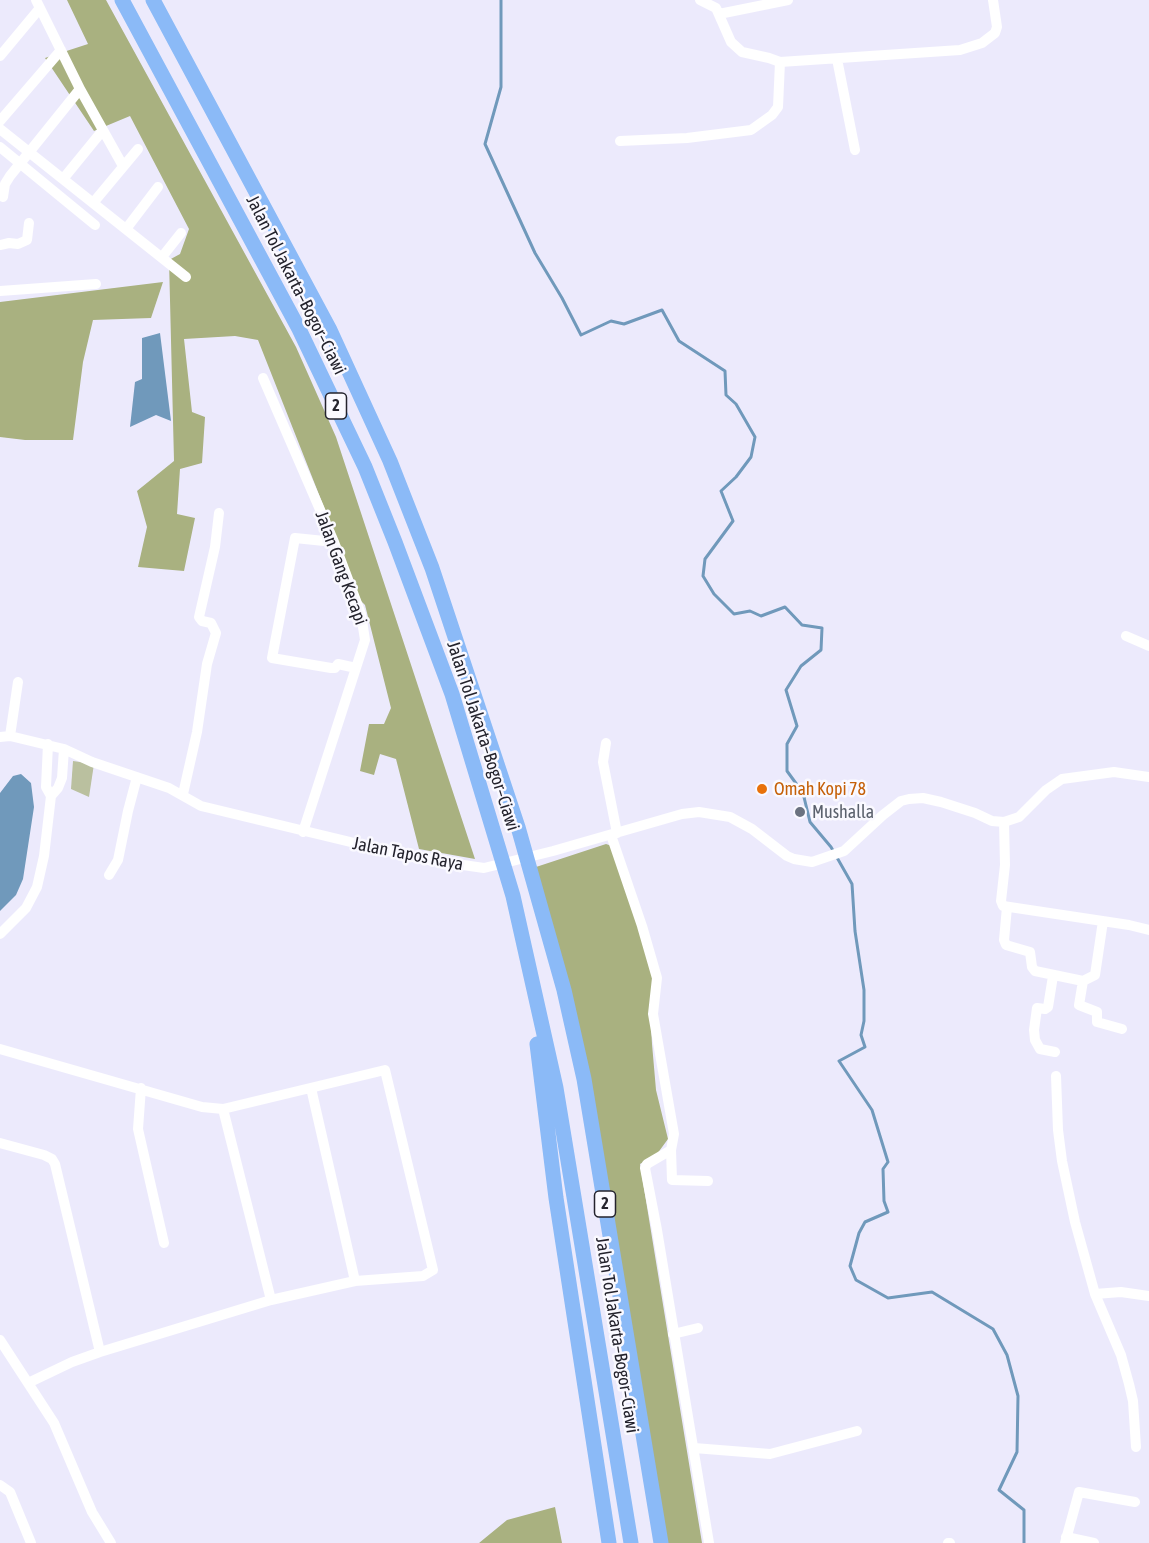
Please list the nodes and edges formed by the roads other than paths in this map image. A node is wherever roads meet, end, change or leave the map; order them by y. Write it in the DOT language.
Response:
graph roads {
  1 [pos="122,0"];
  2 [pos="153,0"];
  3 [pos="700,0"];
  4 [pos="788,0"];
  5 [pos="993,0"];
  6 [pos="38,4"];
  7 [pos="719,14"];
  8 [pos="61,50"];
  9 [pos="0,56"];
  10 [pos="837,59"];
  11 [pos="780,62"];
  12 [pos="80,89"];
  13 [pos="0,121"];
  14 [pos="0,129"];
  15 [pos="103,130"];
  16 [pos="620,141"];
  17 [pos="0,147"];
  18 [pos="138,149"];
  19 [pos="855,150"];
  20 [pos="30,153"];
  21 [pos="21,164"];
  22 [pos="123,166"];
  23 [pos="63,179"];
  24 [pos="158,188"];
  25 [pos="3,197"];
  26 [pos="93,203"];
  27 [pos="29,224"];
  28 [pos="95,225"];
  29 [pos="126,229"];
  30 [pos="181,233"];
  31 [pos="0,244"];
  32 [pos="162,257"];
  33 [pos="186,276"];
  34 [pos="96,284"];
  35 [pos="0,291"];
  36 [pos="263,378"];
  37 [pos="219,513"];
  38 [pos="334,542"];
  39 [pos="1126,636"];
  40 [pos="1149,646"];
  41 [pos="356,668"];
  42 [pos="18,682"];
  43 [pos="5,737"];
  44 [pos="606,743"];
  45 [pos="48,744"];
  46 [pos="64,749"];
  47 [pos="137,777"];
  48 [pos="1149,777"];
  49 [pos="183,794"];
  50 [pos="51,796"];
  51 [pos="1004,822"];
  52 [pos="303,832"];
  53 [pos="614,834"];
  54 [pos="109,875"];
  55 [pos="1007,907"];
  56 [pos="518,920"];
  57 [pos="1103,921"];
  58 [pos="1149,930"];
  59 [pos="0,934"];
  60 [pos="1053,976"];
  61 [pos="1083,981"];
  62 [pos="1122,1029"];
  63 [pos="0,1049"];
  64 [pos="1055,1052"];
  65 [pos="1056,1076"];
  66 [pos="141,1088"];
  67 [pos="311,1088"];
  68 [pos="223,1109"];
  69 [pos="0,1143"];
  70 [pos="671,1150"];
  71 [pos="708,1181"];
  72 [pos="164,1243"];
  73 [pos="355,1281"];
  74 [pos="1095,1294"];
  75 [pos="1149,1296"];
  76 [pos="271,1300"];
  77 [pos="698,1328"];
  78 [pos="673,1334"];
  79 [pos="0,1340"];
  80 [pos="100,1352"];
  81 [pos="28,1383"];
  82 [pos="857,1431"];
  83 [pos="1136,1447"];
  84 [pos="694,1449"];
  85 [pos="0,1485"];
  86 [pos="1134,1503"];
  87 [pos="1065,1540"];
  88 [pos="31,1543"];
  89 [pos="111,1543"];
  90 [pos="609,1543"];
  91 [pos="631,1543"];
  92 [pos="661,1543"];
  93 [pos="709,1543"];
  94 [pos="1094,1543"];
  1 -- 56 [label="highway, Jalan Tol Jakarta–Bogor–Ciawi / 2"];
  2 -- 92 [label="highway, Jalan Tol Jakarta–Bogor–Ciawi / 2"];
  3 -- 7 [label="street"];
  4 -- 7 [label="street"];
  5 -- 10 [label="street"];
  6 -- 8 [label="street"];
  6 -- 9 [label="street"];
  7 -- 11 [label="street"];
  8 -- 12 [label="street"];
  8 -- 13 [label="street"];
  10 -- 11 [label="street"];
  10 -- 19 [label="street"];
  11 -- 16 [label="street"];
  12 -- 15 [label="street"];
  12 -- 20 [label="street"];
  14 -- 20 [label="street"];
  15 -- 22 [label="street"];
  15 -- 23 [label="street"];
  17 -- 21 [label="street"];
  18 -- 22 [label="street"];
  20 -- 21 [label="street"];
  20 -- 23 [label="street"];
  21 -- 25 [label="street"];
  21 -- 28 [label="street"];
  22 -- 26 [label="street"];
  23 -- 26 [label="street"];
  24 -- 29 [label="street"];
  26 -- 29 [label="street"];
  27 -- 31 [label="street"];
  29 -- 32 [label="street"];
  30 -- 32 [label="street"];
  32 -- 33 [label="street"];
  34 -- 35 [label="street"];
  36 -- 38 [label="street, Jalan Gang Kecapi"];
  37 -- 49 [label="street"];
  38 -- 41 [label="street, Jalan Gang Kecapi"];
  38 -- 41 [label="street"];
  39 -- 40 [label="street"];
  41 -- 52 [label="street, Jalan Gang Kecapi"];
  42 -- 43 [label="street"];
  43 -- 45 [label="street, Jalan Tapos Raya"];
  44 -- 53 [label="street"];
  45 -- 46 [label="street, Jalan Tapos Raya"];
  45 -- 50 [label="street"];
  46 -- 47 [label="street, Jalan Tapos Raya"];
  46 -- 50 [label="street"];
  47 -- 49 [label="street, Jalan Tapos Raya"];
  47 -- 54 [label="street"];
  48 -- 51 [label="street"];
  49 -- 52 [label="street, Jalan Tapos Raya"];
  50 -- 59 [label="street"];
  51 -- 53 [label="street, Jalan Tapos Raya"];
  51 -- 55 [label="street"];
  52 -- 53 [label="street, Jalan Tapos Raya"];
  53 -- 70 [label="street"];
  55 -- 57 [label="street"];
  55 -- 60 [label="street"];
  56 -- 90 [label="highway"];
  56 -- 91 [label="highway, Jalan Tol Jakarta–Bogor–Ciawi / 2"];
  57 -- 58 [label="street"];
  57 -- 61 [label="street"];
  60 -- 61 [label="street"];
  60 -- 64 [label="street"];
  61 -- 62 [label="street"];
  63 -- 66 [label="street"];
  65 -- 74 [label="street"];
  66 -- 68 [label="street"];
  66 -- 72 [label="street"];
  67 -- 68 [label="street"];
  67 -- 73 [label="street"];
  67 -- 73 [label="street"];
  68 -- 76 [label="street"];
  69 -- 80 [label="street"];
  70 -- 71 [label="street"];
  70 -- 78 [label="street"];
  73 -- 76 [label="street"];
  74 -- 75 [label="street"];
  74 -- 83 [label="street"];
  76 -- 80 [label="street"];
  77 -- 78 [label="street"];
  78 -- 84 [label="street"];
  79 -- 81 [label="street"];
  80 -- 81 [label="street"];
  81 -- 89 [label="street"];
  82 -- 84 [label="street"];
  84 -- 93 [label="street"];
  85 -- 88 [label="street"];
  86 -- 87 [label="street"];
  87 -- 94 [label="street"];
}
